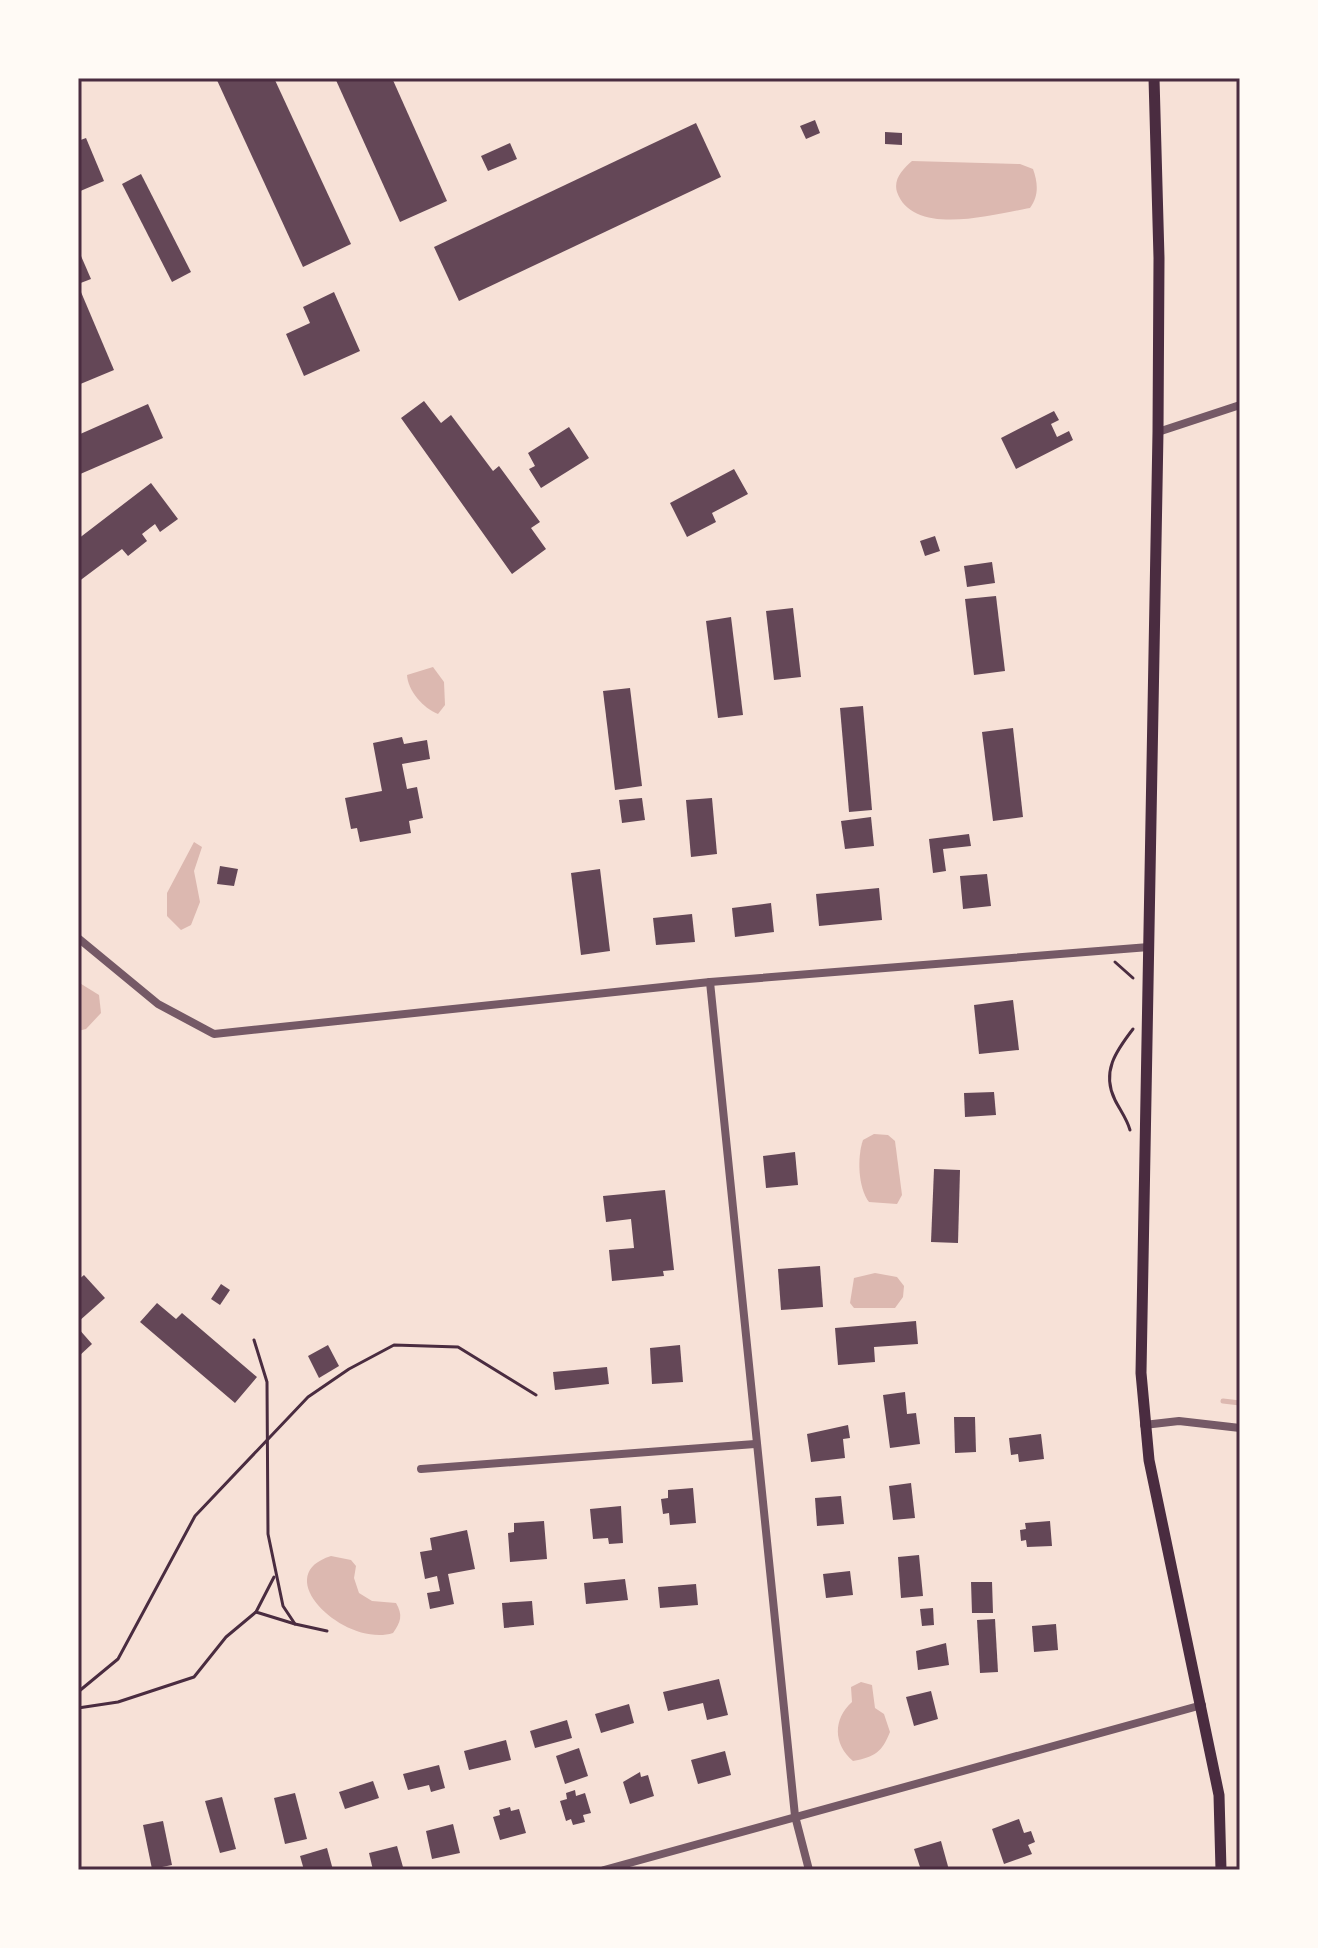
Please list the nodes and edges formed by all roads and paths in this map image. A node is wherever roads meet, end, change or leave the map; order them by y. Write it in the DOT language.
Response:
graph roads {
  1 [pos="1154,78"];
  2 [pos="1240,405"];
  3 [pos="1158,432"];
  4 [pos="78,938"];
  5 [pos="1149,947"];
  6 [pos="710,982"];
  7 [pos="254,1340"];
  8 [pos="536,1395"];
  9 [pos="1144,1425"];
  10 [pos="1240,1428"];
  11 [pos="267,1443"];
  12 [pos="755,1444"];
  13 [pos="421,1469"];
  14 [pos="275,1577"];
  15 [pos="256,1612"];
  16 [pos="295,1624"];
  17 [pos="327,1631"];
  18 [pos="78,1692"];
  19 [pos="1202,1705"];
  20 [pos="78,1708"];
  21 [pos="795,1816"];
  22 [pos="604,1870"];
  23 [pos="809,1870"];
  24 [pos="1221,1870"];
  1 -- 3 [label="main road"];
  2 -- 3 [label="street"];
  3 -- 5 [label="main road"];
  4 -- 6 [label="street"];
  5 -- 6 [label="street"];
  5 -- 9 [label="main road"];
  6 -- 12 [label="street"];
  7 -- 11 [label="path"];
  8 -- 11 [label="path"];
  9 -- 10 [label="street"];
  9 -- 19 [label="main road"];
  11 -- 14 [label="path"];
  11 -- 18 [label="path"];
  12 -- 13 [label="street"];
  12 -- 21 [label="street"];
  14 -- 15 [label="path"];
  14 -- 16 [label="path"];
  15 -- 16 [label="path"];
  15 -- 20 [label="path"];
  16 -- 17 [label="path"];
  19 -- 21 [label="street"];
  19 -- 24 [label="main road"];
  21 -- 22 [label="street"];
  21 -- 23 [label="street"];
}
